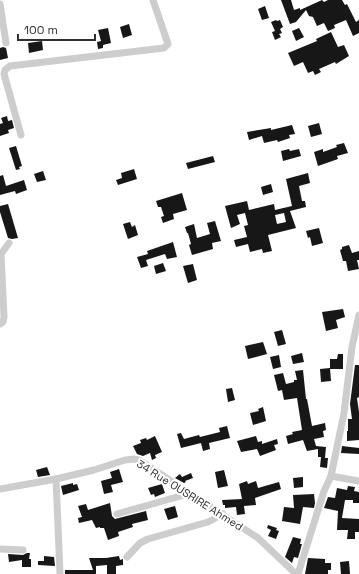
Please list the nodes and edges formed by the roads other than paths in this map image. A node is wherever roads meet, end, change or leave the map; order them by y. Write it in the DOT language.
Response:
graph roads {
  1 [pos="152,0"];
  2 [pos="0,4"];
  3 [pos="6,43"];
  4 [pos="21,135"];
  5 [pos="10,243"];
  6 [pos="359,315"];
  7 [pos="0,324"];
  8 [pos="331,476"];
  9 [pos="56,480"];
  10 [pos="359,481"];
  11 [pos="0,489"];
  12 [pos="188,492"];
  13 [pos="117,514"];
  14 [pos="223,514"];
  15 [pos="0,549"];
  16 [pos="23,550"];
  17 [pos="126,557"];
  18 [pos="60,574"];
  19 [pos="297,574"];
  1 -- 4 [label="street"];
  2 -- 3 [label="street"];
  5 -- 7 [label="street"];
  6 -- 8 [label="street"];
  8 -- 10 [label="street"];
  8 -- 19 [label="street"];
  9 -- 11 [label="street, 34 Rue OUSRIRE Ahmed"];
  9 -- 12 [label="street, 34 Rue OUSRIRE Ahmed"];
  9 -- 18 [label="street"];
  12 -- 13 [label="street"];
  12 -- 14 [label="street, 34 Rue OUSRIRE Ahmed"];
  14 -- 17 [label="street"];
  14 -- 19 [label="street, 34 Rue OUSRIRE Ahmed"];
  15 -- 16 [label="street"];
}
